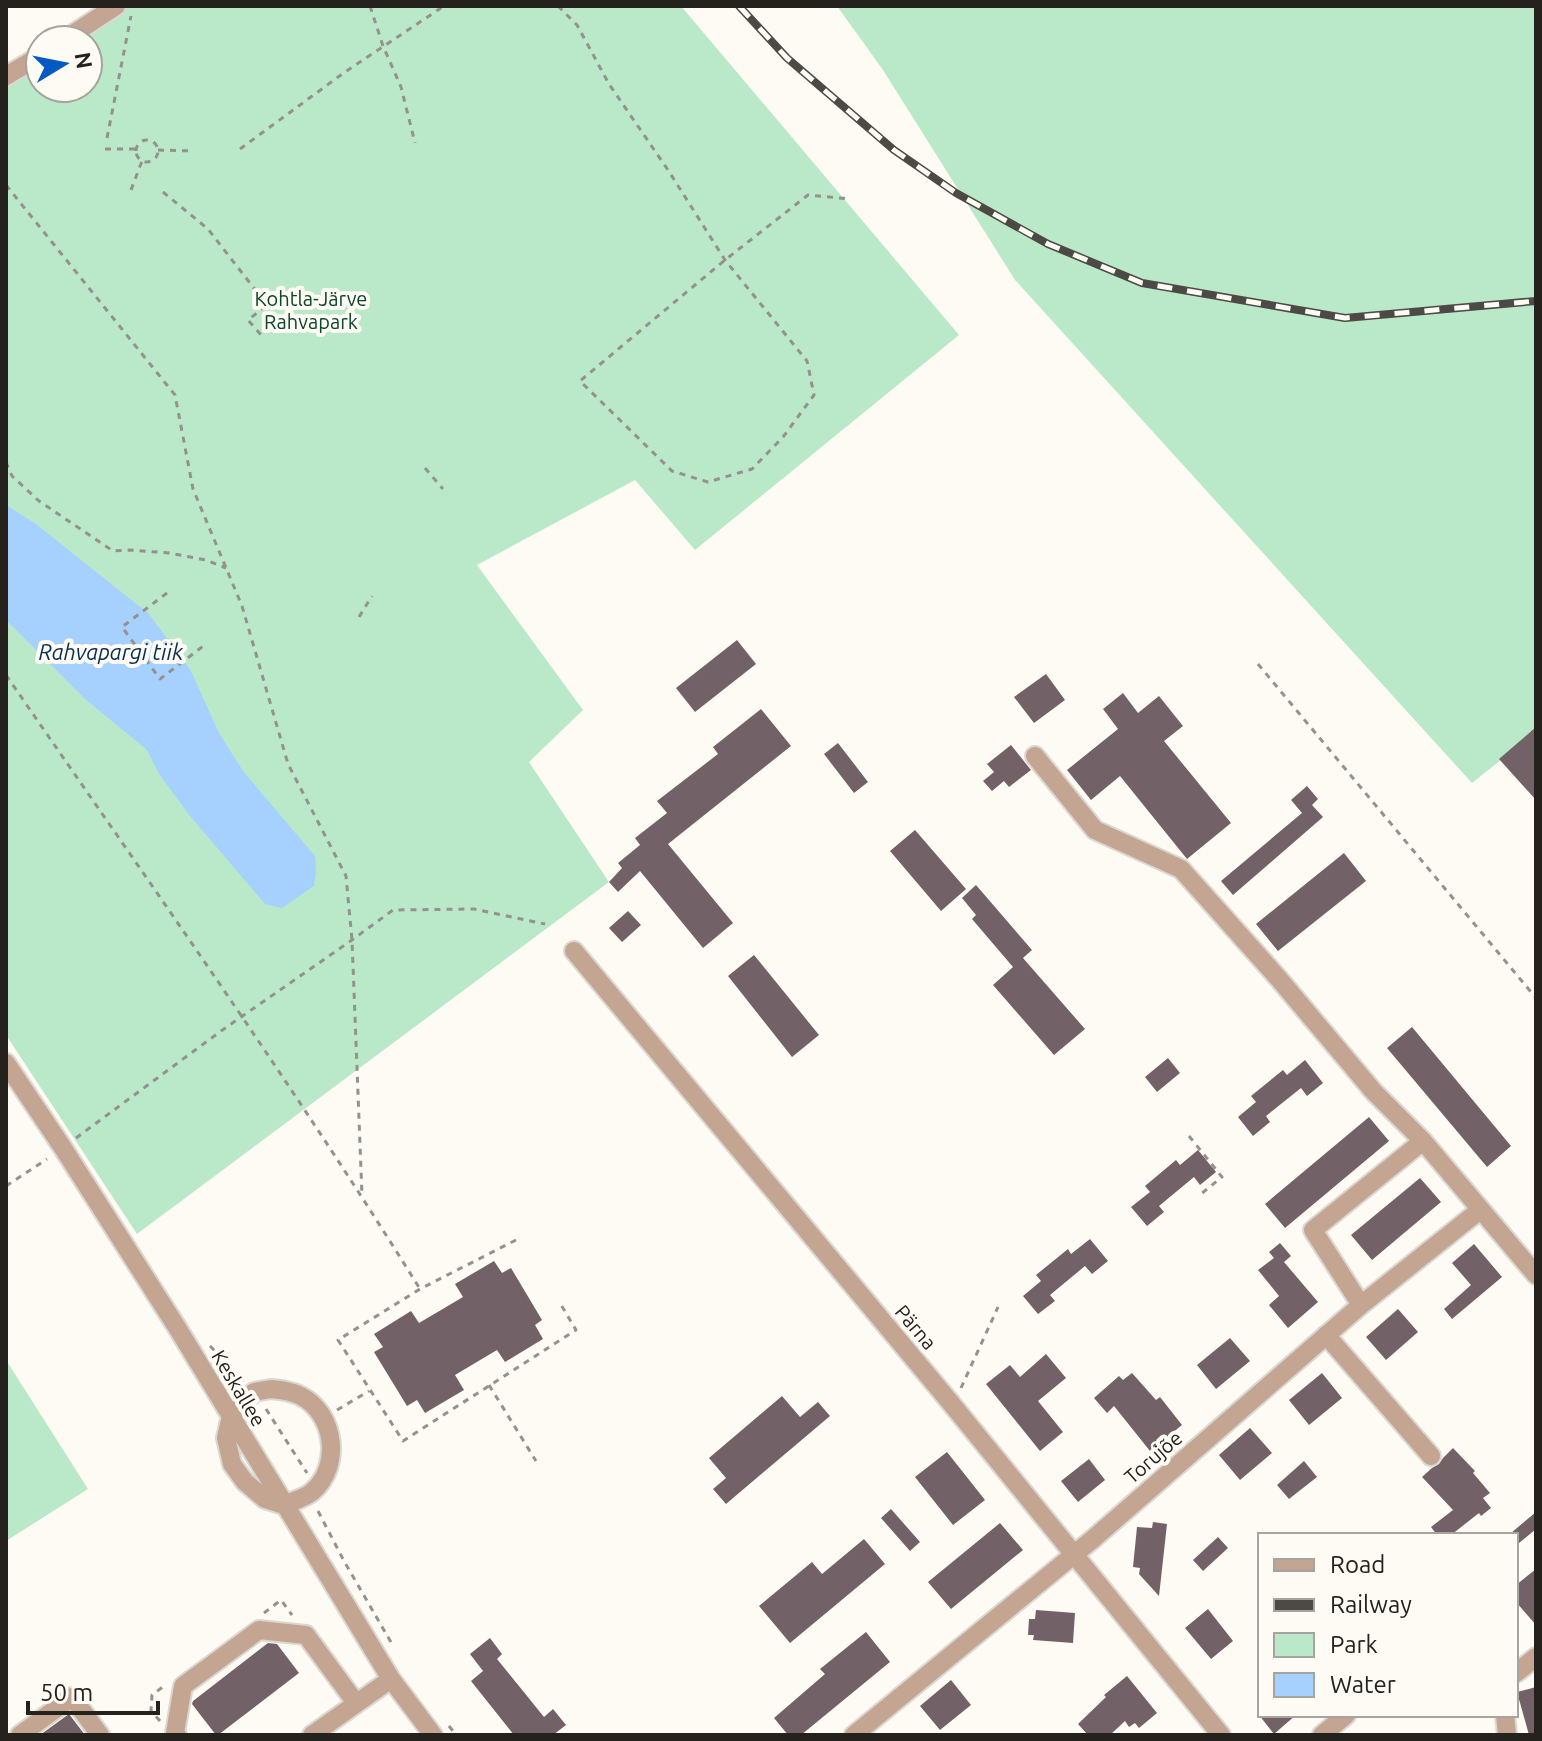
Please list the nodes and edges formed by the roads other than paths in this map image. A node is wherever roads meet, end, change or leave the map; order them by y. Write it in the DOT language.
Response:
graph roads {
  1 [pos="116,6"];
  2 [pos="88,24"];
  3 [pos="24,65"];
  4 [pos="6,76"];
  5 [pos="1035,756"];
  6 [pos="574,951"];
  7 [pos="6,1063"];
  8 [pos="1423,1141"];
  9 [pos="1480,1210"];
  10 [pos="1536,1275"];
  11 [pos="1361,1305"];
  12 [pos="1326,1335"];
  13 [pos="231,1416"];
  14 [pos="1431,1456"];
  15 [pos="284,1505"];
  16 [pos="1073,1554"];
  17 [pos="1536,1657"];
  18 [pos="1518,1671"];
  19 [pos="391,1679"];
  20 [pos="356,1703"];
  21 [pos="1344,1717"];
  22 [pos="441,1731"];
  23 [pos="20,1735"];
  24 [pos="100,1735"];
  25 [pos="177,1735"];
  26 [pos="312,1735"];
  27 [pos="854,1735"];
  28 [pos="1221,1735"];
  29 [pos="1322,1735"];
  1 -- 2 [label="street"];
  3 -- 4 [label="street"];
  5 -- 8 [label="street"];
  6 -- 16 [label="street, Pärna"];
  7 -- 13 [label="street, Keskallee"];
  8 -- 9 [label="street"];
  8 -- 11 [label="street"];
  9 -- 10 [label="street"];
  9 -- 11 [label="street, Torujõe"];
  11 -- 12 [label="street, Torujõe"];
  12 -- 14 [label="street"];
  12 -- 16 [label="street, Torujõe"];
  13 -- 15 [label="street, Keskallee"];
  13 -- 15 [label="street"];
  15 -- 19 [label="street, Keskallee"];
  16 -- 27 [label="street, Torujõe"];
  16 -- 28 [label="street, Pärna"];
  17 -- 18 [label="street"];
  19 -- 20 [label="street"];
  19 -- 22 [label="street, Keskallee"];
  20 -- 25 [label="street"];
  20 -- 26 [label="street"];
  21 -- 29 [label="street"];
  23 -- 24 [label="street"];
}
